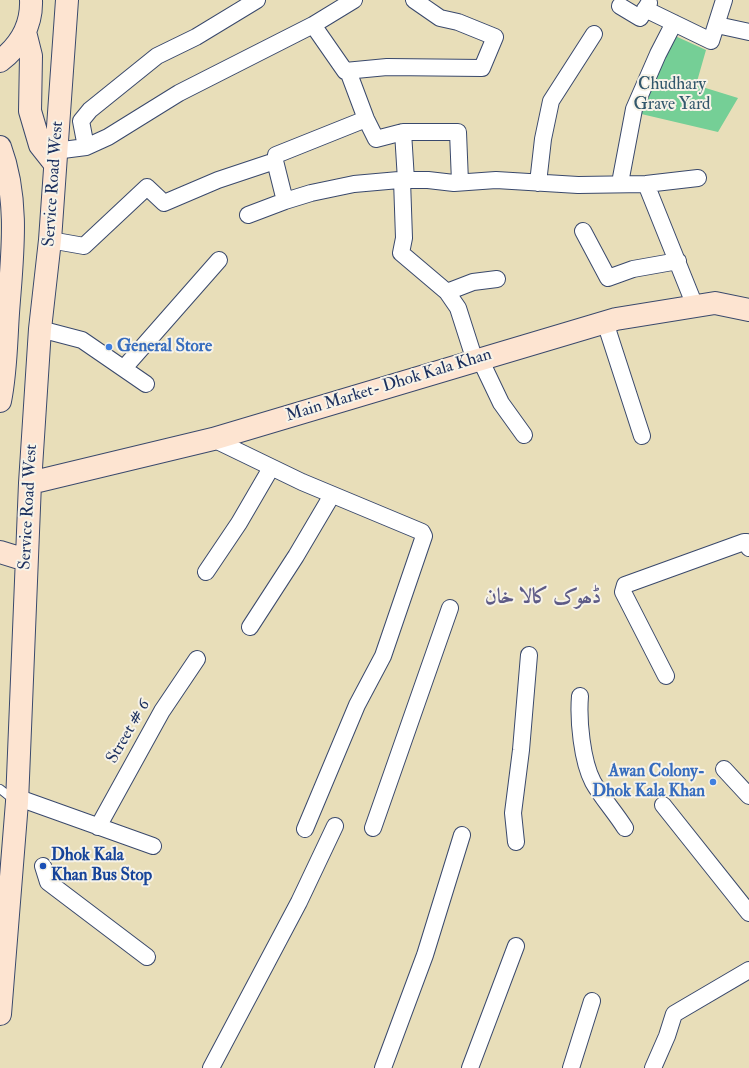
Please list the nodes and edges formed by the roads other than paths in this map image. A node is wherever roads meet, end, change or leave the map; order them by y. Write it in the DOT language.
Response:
graph roads {
  1 [pos="31,0"];
  2 [pos="67,0"];
  3 [pos="257,0"];
  4 [pos="354,0"];
  5 [pos="414,0"];
  6 [pos="724,0"];
  7 [pos="648,5"];
  8 [pos="620,6"];
  9 [pos="674,23"];
  10 [pos="313,25"];
  11 [pos="717,25"];
  12 [pos="25,32"];
  13 [pos="749,32"];
  14 [pos="594,34"];
  15 [pos="0,61"];
  16 [pos="348,71"];
  17 [pos="366,120"];
  18 [pos="403,132"];
  19 [pos="0,147"];
  20 [pos="86,147"];
  21 [pos="55,157"];
  22 [pos="275,161"];
  23 [pos="698,178"];
  24 [pos="404,180"];
  25 [pos="460,182"];
  26 [pos="538,183"];
  27 [pos="620,183"];
  28 [pos="646,184"];
  29 [pos="285,200"];
  30 [pos="248,215"];
  31 [pos="583,231"];
  32 [pos="50,240"];
  33 [pos="219,260"];
  34 [pos="678,261"];
  35 [pos="497,280"];
  36 [pos="447,292"];
  37 [pos="695,306"];
  38 [pos="749,310"];
  39 [pos="605,322"];
  40 [pos="40,328"];
  41 [pos="478,360"];
  42 [pos="124,368"];
  43 [pos="146,384"];
  44 [pos="0,401"];
  45 [pos="524,435"];
  46 [pos="642,436"];
  47 [pos="213,438"];
  48 [pos="271,468"];
  49 [pos="30,483"];
  50 [pos="332,495"];
  51 [pos="749,548"];
  52 [pos="0,552"];
  53 [pos="26,560"];
  54 [pos="206,572"];
  55 [pos="450,608"];
  56 [pos="250,627"];
  57 [pos="529,655"];
  58 [pos="197,659"];
  59 [pos="666,676"];
  60 [pos="580,696"];
  61 [pos="724,769"];
  62 [pos="11,796"];
  63 [pos="749,796"];
  64 [pos="663,805"];
  65 [pos="98,826"];
  66 [pos="334,826"];
  67 [pos="373,828"];
  68 [pos="625,828"];
  69 [pos="305,829"];
  70 [pos="462,835"];
  71 [pos="516,842"];
  72 [pos="153,846"];
  73 [pos="43,866"];
  74 [pos="749,912"];
  75 [pos="516,946"];
  76 [pos="147,957"];
  77 [pos="749,970"];
  78 [pos="592,1001"];
  79 [pos="0,1014"];
  80 [pos="210,1068"];
  81 [pos="383,1068"];
  82 [pos="470,1068"];
  83 [pos="571,1068"];
  84 [pos="653,1068"];
  1 -- 12 [label="street"];
  2 -- 21 [label="street, Service Road West"];
  3 -- 20 [label="street"];
  4 -- 10 [label="street"];
  5 -- 16 [label="street"];
  6 -- 11 [label="street"];
  7 -- 8 [label="street"];
  7 -- 9 [label="street"];
  9 -- 11 [label="street"];
  9 -- 27 [label="street"];
  10 -- 16 [label="street"];
  10 -- 20 [label="street"];
  11 -- 13 [label="street"];
  12 -- 15 [label="street"];
  12 -- 21 [label="street"];
  14 -- 26 [label="street"];
  16 -- 17 [label="street"];
  17 -- 18 [label="street"];
  17 -- 22 [label="street"];
  18 -- 24 [label="street"];
  18 -- 25 [label="street"];
  19 -- 44 [label="street"];
  20 -- 21 [label="street"];
  21 -- 32 [label="street, Service Road West"];
  22 -- 29 [label="street"];
  22 -- 32 [label="street"];
  23 -- 28 [label="street"];
  24 -- 25 [label="street"];
  24 -- 29 [label="street"];
  24 -- 36 [label="street"];
  25 -- 26 [label="street"];
  26 -- 27 [label="street"];
  27 -- 28 [label="street"];
  28 -- 34 [label="street"];
  29 -- 30 [label="street"];
  31 -- 34 [label="street"];
  32 -- 40 [label="street, Service Road West"];
  33 -- 42 [label="street"];
  34 -- 37 [label="street"];
  35 -- 36 [label="street"];
  36 -- 41 [label="street"];
  37 -- 38 [label="street, Main Market- Dhok Kala Khan"];
  37 -- 39 [label="street, Main Market- Dhok Kala Khan"];
  39 -- 41 [label="street, Main Market- Dhok Kala Khan"];
  39 -- 46 [label="street"];
  40 -- 42 [label="street"];
  40 -- 49 [label="street, Service Road West"];
  41 -- 45 [label="street"];
  41 -- 47 [label="street, Main Market- Dhok Kala Khan"];
  42 -- 43 [label="street"];
  47 -- 48 [label="street"];
  47 -- 49 [label="street, Main Market- Dhok Kala Khan"];
  48 -- 50 [label="street"];
  48 -- 54 [label="street"];
  49 -- 53 [label="street, Service Road West"];
  50 -- 56 [label="street"];
  50 -- 69 [label="street"];
  51 -- 59 [label="street"];
  52 -- 53 [label="street"];
  53 -- 62 [label="street, Service Road West"];
  55 -- 67 [label="street"];
  57 -- 71 [label="street"];
  58 -- 65 [label="street, Street # 6"];
  60 -- 68 [label="street"];
  61 -- 63 [label="street"];
  62 -- 65 [label="street"];
  62 -- 79 [label="street, Service Road West"];
  64 -- 74 [label="street"];
  65 -- 72 [label="street"];
  66 -- 80 [label="street"];
  70 -- 81 [label="street"];
  73 -- 76 [label="street"];
  75 -- 82 [label="street"];
  77 -- 84 [label="street"];
  78 -- 83 [label="street"];
}
